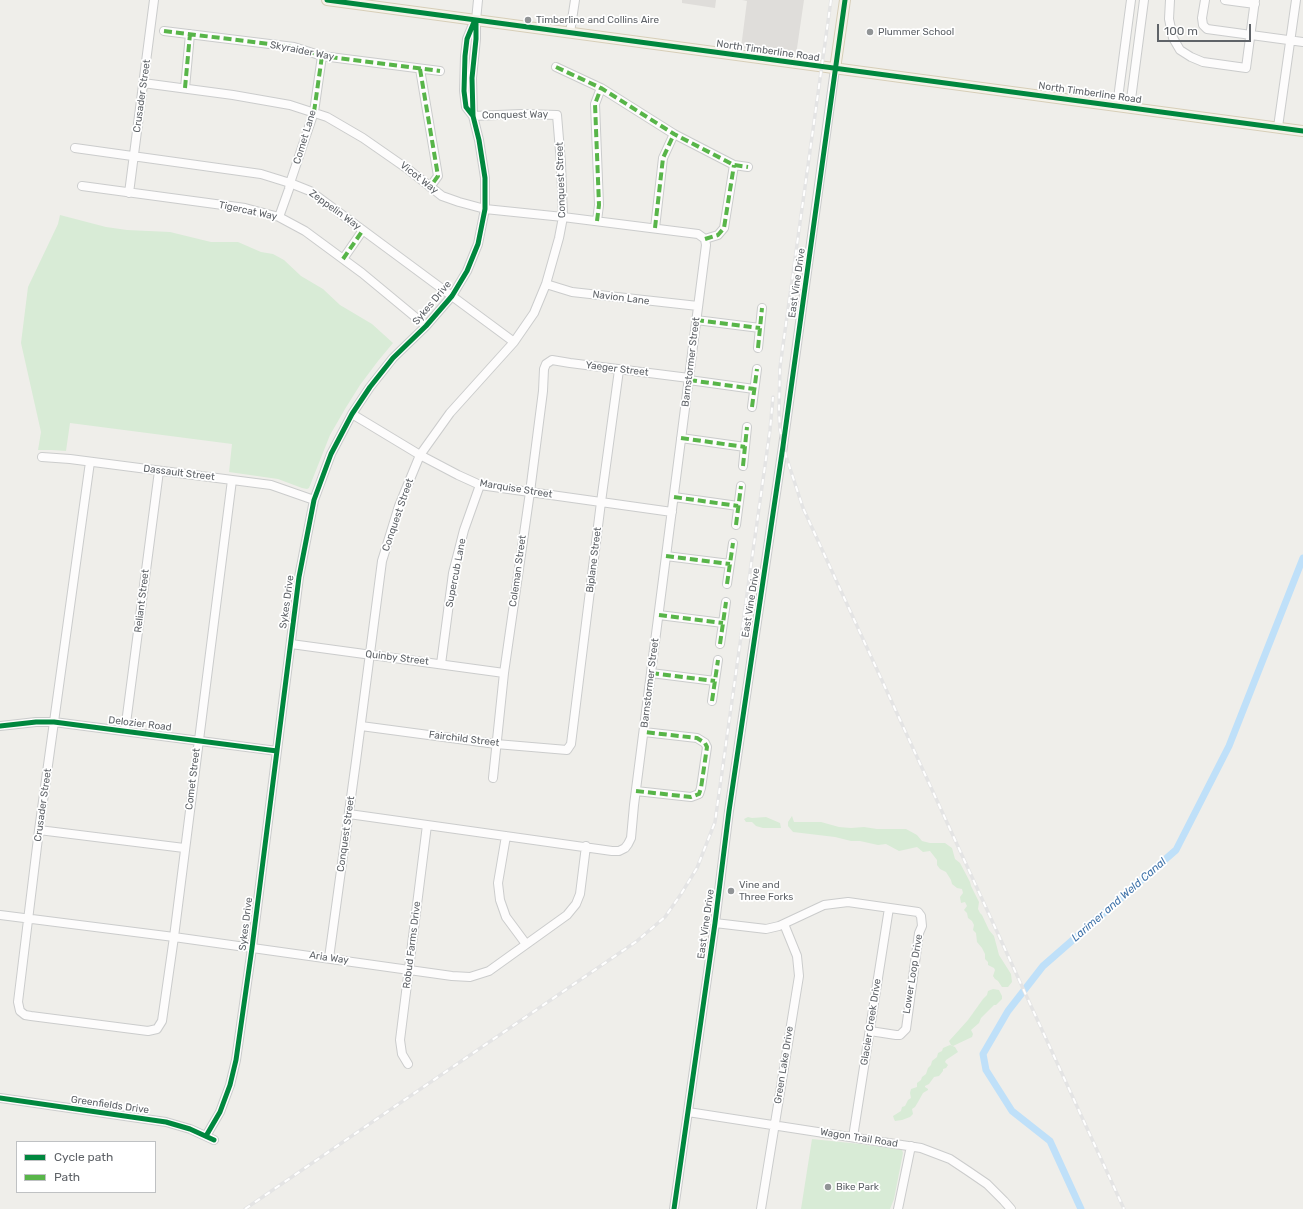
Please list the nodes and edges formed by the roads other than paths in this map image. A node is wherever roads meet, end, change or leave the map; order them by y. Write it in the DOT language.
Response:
graph roads {
  1 [pos="154,0"];
  2 [pos="327,0"];
  3 [pos="478,0"];
  4 [pos="575,0"];
  5 [pos="845,0"];
  6 [pos="1131,0"];
  7 [pos="1144,0"];
  8 [pos="1170,0"];
  9 [pos="1205,0"];
  10 [pos="1225,0"];
  11 [pos="1296,0"];
  12 [pos="1255,2"];
  13 [pos="476,20"];
  14 [pos="164,30"];
  15 [pos="570,33"];
  16 [pos="190,34"];
  17 [pos="1250,35"];
  18 [pos="1290,41"];
  19 [pos="1303,42"];
  20 [pos="322,56"];
  21 [pos="556,67"];
  22 [pos="420,69"];
  23 [pos="835,69"];
  24 [pos="440,71"];
  25 [pos="143,83"];
  26 [pos="185,88"];
  27 [pos="601,88"];
  28 [pos="1117,106"];
  29 [pos="1130,108"];
  30 [pos="314,112"];
  31 [pos="558,115"];
  32 [pos="473,116"];
  33 [pos="1278,127"];
  34 [pos="1303,131"];
  35 [pos="674,134"];
  36 [pos="75,148"];
  37 [pos="134,155"];
  38 [pos="734,165"];
  39 [pos="748,167"];
  40 [pos="290,183"];
  41 [pos="82,186"];
  42 [pos="430,187"];
  43 [pos="129,193"];
  44 [pos="485,209"];
  45 [pos="279,216"];
  46 [pos="563,217"];
  47 [pos="597,221"];
  48 [pos="655,228"];
  49 [pos="364,230"];
  50 [pos="705,239"];
  51 [pos="343,259"];
  52 [pos="546,284"];
  53 [pos="452,296"];
  54 [pos="698,306"];
  55 [pos="762,308"];
  56 [pos="696,320"];
  57 [pos="426,326"];
  58 [pos="760,328"];
  59 [pos="514,342"];
  60 [pos="758,348"];
  61 [pos="546,364"];
  62 [pos="757,369"];
  63 [pos="618,370"];
  64 [pos="689,379"];
  65 [pos="754,389"];
  66 [pos="752,406"];
  67 [pos="352,414"];
  68 [pos="747,427"];
  69 [pos="681,438"];
  70 [pos="745,447"];
  71 [pos="420,455"];
  72 [pos="42,457"];
  73 [pos="90,462"];
  74 [pos="743,466"];
  75 [pos="159,471"];
  76 [pos="232,480"];
  77 [pos="480,484"];
  78 [pos="741,486"];
  79 [pos="530,492"];
  80 [pos="674,497"];
  81 [pos="314,500"];
  82 [pos="601,502"];
  83 [pos="738,506"];
  84 [pos="672,512"];
  85 [pos="736,525"];
  86 [pos="733,542"];
  87 [pos="666,556"];
  88 [pos="730,564"];
  89 [pos="727,584"];
  90 [pos="726,602"];
  91 [pos="659,615"];
  92 [pos="723,623"];
  93 [pos="291,644"];
  94 [pos="720,644"];
  95 [pos="370,655"];
  96 [pos="718,660"];
  97 [pos="441,664"];
  98 [pos="504,672"];
  99 [pos="651,673"];
  100 [pos="715,681"];
  101 [pos="712,701"];
  102 [pos="54,722"];
  103 [pos="0,726"];
  104 [pos="361,726"];
  105 [pos="125,731"];
  106 [pos="644,732"];
  107 [pos="198,741"];
  108 [pos="496,744"];
  109 [pos="567,750"];
  110 [pos="277,751"];
  111 [pos="493,778"];
  112 [pos="636,791"];
  113 [pos="349,814"];
  114 [pos="427,825"];
  115 [pos="39,830"];
  116 [pos="506,836"];
  117 [pos="586,846"];
  118 [pos="184,848"];
  119 [pos="889,908"];
  120 [pos="0,915"];
  121 [pos="28,919"];
  122 [pos="715,923"];
  123 [pos="784,924"];
  124 [pos="174,937"];
  125 [pos="526,944"];
  126 [pos="252,948"];
  127 [pos="329,958"];
  128 [pos="409,970"];
  129 [pos="157,1029"];
  130 [pos="870,1031"];
  131 [pos="408,1064"];
  132 [pos="0,1098"];
  133 [pos="688,1112"];
  134 [pos="775,1125"];
  135 [pos="853,1137"];
  136 [pos="210,1138"];
  137 [pos="911,1146"];
  138 [pos="674,1209"];
  139 [pos="762,1209"];
  140 [pos="898,1209"];
  141 [pos="1011,1209"];
  1 -- 25 [label="street, Crusader Street"];
  2 -- 13 [label="main road, North Timberline Road"];
  3 -- 13 [label="street, Sykes Drive"];
  4 -- 15 [label="street"];
  5 -- 23 [label="main road, East Vine Drive"];
  6 -- 28 [label="street"];
  7 -- 29 [label="street"];
  8 -- 17 [label="street"];
  9 -- 17 [label="street"];
  10 -- 12 [label="street"];
  11 -- 18 [label="street"];
  12 -- 17 [label="street"];
  13 -- 15 [label="main road, North Timberline Road"];
  13 -- 32 [label="street, Sykes Drive"];
  14 -- 16 [label="street, Skyraider Way"];
  15 -- 23 [label="main road, North Timberline Road"];
  16 -- 20 [label="street, Skyraider Way"];
  16 -- 26 [label="street"];
  17 -- 18 [label="street"];
  18 -- 19 [label="street"];
  18 -- 33 [label="street"];
  20 -- 22 [label="street, Skyraider Way"];
  20 -- 30 [label="street, Comet Lane"];
  21 -- 27 [label="street"];
  22 -- 24 [label="street, Skyraider Way"];
  22 -- 42 [label="street"];
  23 -- 28 [label="main road, North Timberline Road"];
  23 -- 122 [label="street, East Vine Drive"];
  25 -- 26 [label="street, Vicot Way"];
  25 -- 37 [label="street, Crusader Street"];
  26 -- 30 [label="street, Vicot Way"];
  27 -- 35 [label="street"];
  27 -- 47 [label="street"];
  28 -- 29 [label="main road, North Timberline Road"];
  29 -- 33 [label="main road, North Timberline Road"];
  30 -- 40 [label="street, Comet Lane"];
  30 -- 42 [label="street, Vicot Way"];
  31 -- 32 [label="street, Conquest Way"];
  31 -- 46 [label="street, Conquest Street"];
  32 -- 44 [label="street, Sykes Drive"];
  33 -- 34 [label="main road, North Timberline Road"];
  35 -- 38 [label="street"];
  35 -- 48 [label="street"];
  36 -- 37 [label="street, Zeppelin Way"];
  37 -- 40 [label="street, Zeppelin Way"];
  37 -- 43 [label="street, Crusader Street"];
  38 -- 39 [label="street"];
  38 -- 50 [label="street"];
  40 -- 45 [label="street, Comet Lane"];
  40 -- 49 [label="street, Zeppelin Way"];
  41 -- 43 [label="street, Tigercat Way"];
  42 -- 44 [label="street, Vicot Way"];
  43 -- 45 [label="street, Tigercat Way"];
  44 -- 46 [label="street, Vicot Way"];
  44 -- 53 [label="street, Sykes Drive"];
  45 -- 51 [label="street, Tigercat Way"];
  46 -- 47 [label="street, Vicot Way"];
  46 -- 52 [label="street, Conquest Street"];
  47 -- 48 [label="street, Vicot Way"];
  48 -- 50 [label="street, Vicot Way"];
  49 -- 51 [label="street"];
  49 -- 53 [label="street, Zeppelin Way"];
  50 -- 54 [label="street, Barnstormer Street"];
  51 -- 57 [label="street, Tigercat Way"];
  52 -- 54 [label="street, Navion Lane"];
  52 -- 59 [label="street, Conquest Street"];
  53 -- 57 [label="street, Sykes Drive"];
  53 -- 59 [label="street, Zeppelin Way"];
  54 -- 56 [label="street, Barnstormer Street"];
  55 -- 58 [label="street"];
  56 -- 58 [label="street"];
  56 -- 64 [label="street, Barnstormer Street"];
  57 -- 67 [label="street, Sykes Drive"];
  58 -- 60 [label="street"];
  59 -- 71 [label="street, Conquest Street"];
  61 -- 63 [label="street, Yaeger Street"];
  61 -- 79 [label="street, Coleman Street"];
  62 -- 65 [label="street"];
  63 -- 64 [label="street, Yaeger Street"];
  63 -- 82 [label="street, Biplane Street"];
  64 -- 65 [label="street, Yaeger Street"];
  64 -- 69 [label="street, Barnstormer Street"];
  65 -- 66 [label="street"];
  67 -- 71 [label="street, Marquise Street"];
  67 -- 81 [label="street, Sykes Drive"];
  68 -- 70 [label="street"];
  69 -- 70 [label="street"];
  69 -- 80 [label="street, Barnstormer Street"];
  70 -- 74 [label="street"];
  71 -- 77 [label="street, Marquise Street"];
  71 -- 95 [label="street, Conquest Street"];
  72 -- 73 [label="street, Dassault Street"];
  73 -- 75 [label="street, Dassault Street"];
  73 -- 102 [label="street, Crusader Street"];
  75 -- 76 [label="street, Dassault Street"];
  75 -- 105 [label="street, Reliant Street"];
  76 -- 81 [label="street, Dassault Street"];
  76 -- 107 [label="street, Comet Street"];
  77 -- 79 [label="street, Marquise Street"];
  77 -- 97 [label="street, Supercub Lane"];
  78 -- 83 [label="street"];
  79 -- 82 [label="street, Marquise Street"];
  79 -- 98 [label="street, Coleman Street"];
  80 -- 83 [label="street"];
  80 -- 84 [label="street, Barnstormer Street"];
  81 -- 93 [label="street, Sykes Drive"];
  82 -- 84 [label="street, Marquise Street"];
  82 -- 109 [label="street, Biplane Street"];
  83 -- 85 [label="street"];
  84 -- 87 [label="street, Barnstormer Street"];
  86 -- 88 [label="street"];
  87 -- 88 [label="street"];
  87 -- 91 [label="street, Barnstormer Street"];
  88 -- 89 [label="street"];
  90 -- 92 [label="street"];
  91 -- 92 [label="street"];
  91 -- 99 [label="street, Barnstormer Street"];
  92 -- 94 [label="street"];
  93 -- 95 [label="street, Quinby Street"];
  93 -- 110 [label="street, Sykes Drive"];
  95 -- 97 [label="street, Quinby Street"];
  95 -- 104 [label="street, Conquest Street"];
  96 -- 100 [label="street"];
  97 -- 98 [label="street, Quinby Street"];
  98 -- 108 [label="street, Coleman Street"];
  99 -- 100 [label="street"];
  99 -- 106 [label="street, Barnstormer Street"];
  100 -- 101 [label="street"];
  102 -- 103 [label="street, Delozier Road"];
  102 -- 105 [label="street, Delozier Road"];
  102 -- 115 [label="street, Crusader Street"];
  104 -- 108 [label="street, Fairchild Street"];
  104 -- 113 [label="street, Conquest Street"];
  105 -- 107 [label="street, Delozier Road"];
  106 -- 112 [label="street, Barnstormer Street"];
  106 -- 112 [label="street"];
  107 -- 110 [label="street, Delozier Road"];
  107 -- 118 [label="street, Comet Street"];
  108 -- 109 [label="street, Fairchild Street"];
  108 -- 111 [label="street, Coleman Street"];
  110 -- 126 [label="street, Sykes Drive"];
  112 -- 117 [label="street, Barnstormer Street"];
  113 -- 114 [label="street, Barnstormer Street"];
  113 -- 127 [label="street, Conquest Street"];
  114 -- 116 [label="street, Barnstormer Street"];
  114 -- 128 [label="street, Robud Farms Drive"];
  115 -- 118 [label="street"];
  115 -- 121 [label="street, Crusader Street"];
  116 -- 117 [label="street, Barnstormer Street"];
  116 -- 125 [label="street"];
  117 -- 125 [label="street, Aria Way"];
  118 -- 124 [label="street, Comet Street"];
  119 -- 123 [label="street"];
  119 -- 130 [label="street, Glacier Creek Drive"];
  119 -- 130 [label="street, Lower Loop Drive"];
  120 -- 121 [label="street, Aria Way"];
  121 -- 124 [label="street, Aria Way"];
  121 -- 129 [label="street, Crusader Street"];
  122 -- 123 [label="street"];
  122 -- 133 [label="street, East Vine Drive"];
  123 -- 134 [label="street, Green Lake Drive"];
  124 -- 126 [label="street, Aria Way"];
  124 -- 129 [label="street, Comet Street"];
  125 -- 128 [label="street, Aria Way"];
  126 -- 127 [label="street, Aria Way"];
  126 -- 136 [label="street, Sykes Drive"];
  127 -- 128 [label="street, Aria Way"];
  128 -- 131 [label="street, Robud Farms Drive"];
  130 -- 135 [label="street, Glacier Creek Drive"];
  132 -- 136 [label="street, Greenfields Drive"];
  133 -- 134 [label="street, Wagon Trail Road"];
  133 -- 138 [label="street, East Vine Drive"];
  134 -- 135 [label="street, Wagon Trail Road"];
  134 -- 139 [label="street, Green Lake Drive"];
  135 -- 137 [label="street, Wagon Trail Road"];
  137 -- 140 [label="street"];
  137 -- 141 [label="street, Wagon Trail Road"];
}
